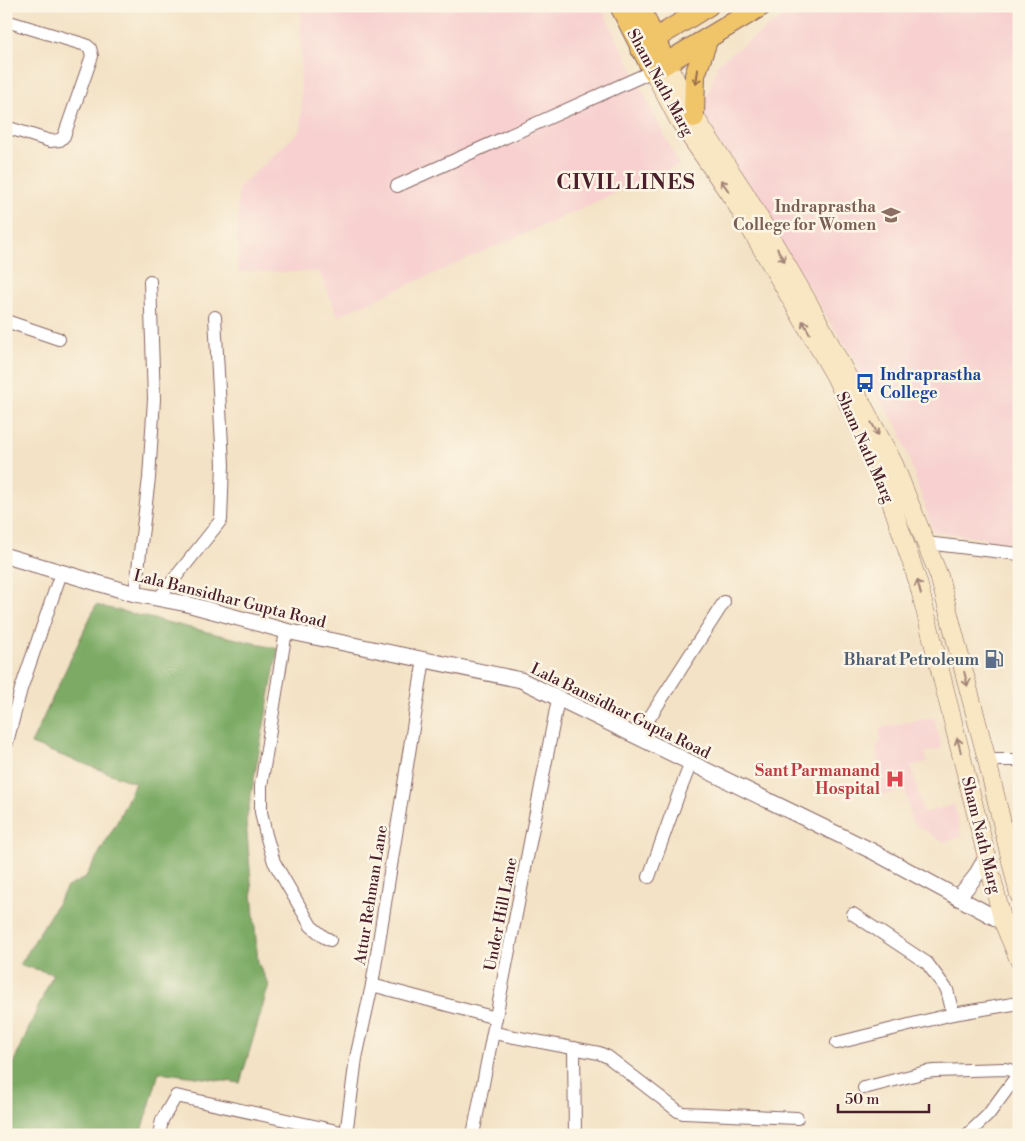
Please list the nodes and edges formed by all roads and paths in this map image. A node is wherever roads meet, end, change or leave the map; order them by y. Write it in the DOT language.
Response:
graph roads {
  1 [pos="620,6"];
  2 [pos="640,6"];
  3 [pos="708,6"];
  4 [pos="761,6"];
  5 [pos="6,21"];
  6 [pos="708,38"];
  7 [pos="647,43"];
  8 [pos="660,67"];
  9 [pos="694,117"];
  10 [pos="6,127"];
  11 [pos="397,186"];
  12 [pos="150,281"];
  13 [pos="215,317"];
  14 [pos="6,321"];
  15 [pos="59,339"];
  16 [pos="926,544"];
  17 [pos="1019,554"];
  18 [pos="6,556"];
  19 [pos="61,573"];
  20 [pos="135,594"];
  21 [pos="159,598"];
  22 [pos="724,602"];
  23 [pos="286,631"];
  24 [pos="424,659"];
  25 [pos="558,699"];
  26 [pos="637,737"];
  27 [pos="6,746"];
  28 [pos="987,760"];
  29 [pos="1019,760"];
  30 [pos="692,764"];
  31 [pos="987,856"];
  32 [pos="649,878"];
  33 [pos="1019,895"];
  34 [pos="958,898"];
  35 [pos="852,914"];
  36 [pos="1011,922"];
  37 [pos="330,940"];
  38 [pos="1019,960"];
  39 [pos="372,986"];
  40 [pos="1019,1003"];
  41 [pos="953,1014"];
  42 [pos="496,1018"];
  43 [pos="494,1033"];
  44 [pos="838,1043"];
  45 [pos="574,1048"];
  46 [pos="1019,1073"];
  47 [pos="864,1088"];
  48 [pos="797,1118"];
  49 [pos="970,1133"];
  50 [pos="346,1134"];
  51 [pos="159,1135"];
  52 [pos="473,1135"];
  53 [pos="575,1135"];
  1 -- 7 [label="main road, Sham Nath Marg"];
  2 -- 7 [label="main road, Sham Nath Marg"];
  3 -- 7 [label="main road"];
  4 -- 6 [label="main road"];
  5 -- 10 [label="street"];
  6 -- 8 [label="main road"];
  6 -- 9 [label="main road, one-way"];
  7 -- 8 [label="main road, Sham Nath Marg"];
  8 -- 9 [label="main road, Sham Nath Marg"];
  8 -- 11 [label="street"];
  31 -- 8 [label="main road, Sham Nath Marg, one-way"];
  9 -- 16 [label="main road, Sham Nath Marg, one-way"];
  12 -- 20 [label="street"];
  13 -- 21 [label="street"];
  14 -- 15 [label="street"];
  16 -- 17 [label="street"];
  16 -- 28 [label="main road, Sham Nath Marg, one-way"];
  18 -- 19 [label="street, Lala Bansidhar Gupta Road"];
  19 -- 20 [label="street, Lala Bansidhar Gupta Road"];
  19 -- 27 [label="street"];
  20 -- 21 [label="street, Lala Bansidhar Gupta Road"];
  21 -- 23 [label="street, Lala Bansidhar Gupta Road"];
  22 -- 26 [label="street"];
  23 -- 24 [label="street, Lala Bansidhar Gupta Road"];
  23 -- 37 [label="street"];
  24 -- 25 [label="street, Lala Bansidhar Gupta Road"];
  24 -- 39 [label="street, Attur Rehman Lane"];
  25 -- 26 [label="street, Lala Bansidhar Gupta Road"];
  25 -- 42 [label="street, Under Hill Lane"];
  26 -- 30 [label="street, Lala Bansidhar Gupta Road"];
  28 -- 29 [label="street"];
  28 -- 33 [label="main road, Sham Nath Marg"];
  30 -- 32 [label="street"];
  30 -- 34 [label="street, Lala Bansidhar Gupta Road"];
  31 -- 34 [label="street"];
  31 -- 36 [label="main road, Sham Nath Marg"];
  34 -- 36 [label="street, Lala Bansidhar Gupta Road"];
  35 -- 41 [label="street"];
  36 -- 38 [label="main road, Sham Nath Marg"];
  39 -- 42 [label="street"];
  39 -- 50 [label="street, Attur Rehman Lane"];
  40 -- 41 [label="street"];
  41 -- 44 [label="street"];
  42 -- 43 [label="street, Under Hill Lane"];
  43 -- 45 [label="street"];
  43 -- 52 [label="street, Under Hill Lane"];
  45 -- 48 [label="street"];
  45 -- 53 [label="street"];
  46 -- 47 [label="street"];
  46 -- 49 [label="street"];
  50 -- 51 [label="street"];
}
